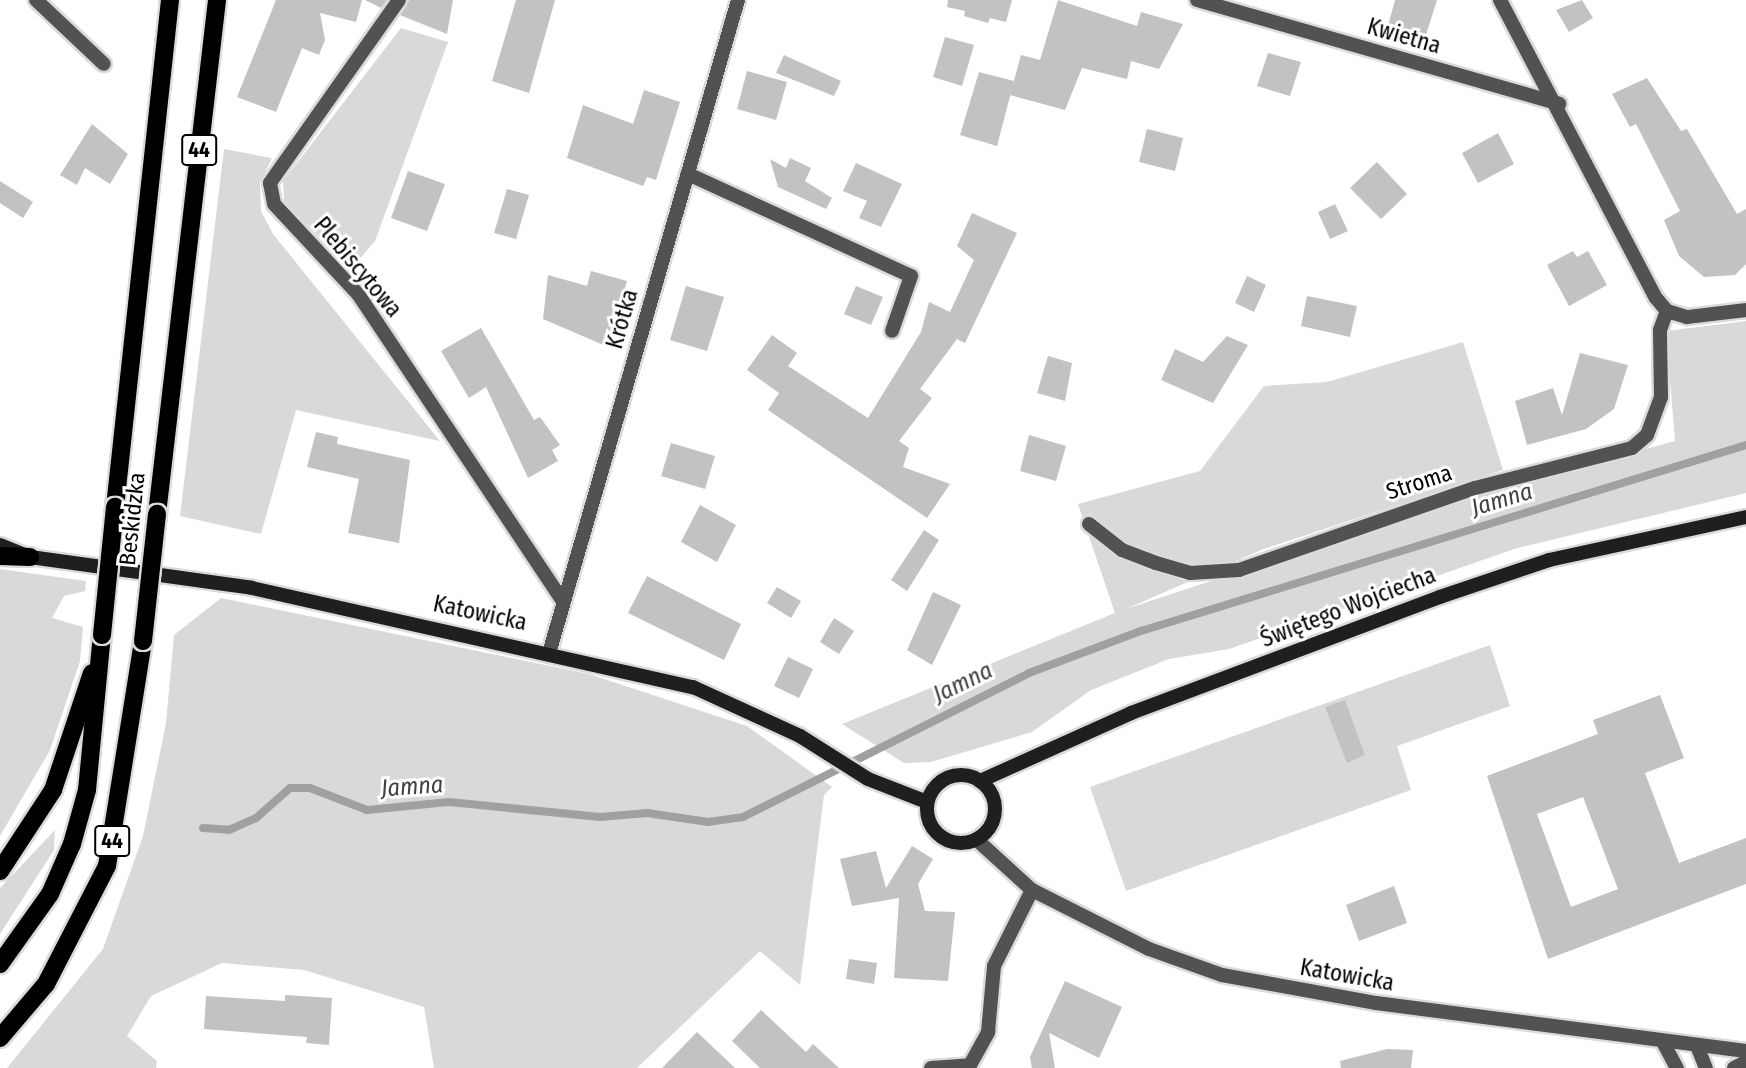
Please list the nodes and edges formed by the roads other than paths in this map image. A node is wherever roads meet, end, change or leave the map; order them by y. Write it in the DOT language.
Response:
graph roads {
  1 [pos="36,0"];
  2 [pos="170,0"];
  3 [pos="218,0"];
  4 [pos="399,0"];
  5 [pos="738,0"];
  6 [pos="1197,0"];
  7 [pos="1500,0"];
  8 [pos="104,64"];
  9 [pos="1559,104"];
  10 [pos="688,174"];
  11 [pos="1667,310"];
  12 [pos="1746,310"];
  13 [pos="892,331"];
  14 [pos="1746,517"];
  15 [pos="1089,524"];
  16 [pos="0,545"];
  17 [pos="0,555"];
  18 [pos="30,557"];
  19 [pos="563,601"];
  20 [pos="102,635"];
  21 [pos="550,650"];
  22 [pos="980,781"];
  23 [pos="927,803"];
  24 [pos="977,841"];
  25 [pos="0,871"];
  26 [pos="1032,890"];
  27 [pos="0,964"];
  28 [pos="16,1018"];
  29 [pos="0,1027"];
  30 [pos="0,1038"];
  31 [pos="1663,1042"];
  32 [pos="1697,1046"];
  33 [pos="1746,1051"];
  34 [pos="1746,1062"];
  35 [pos="930,1068"];
  36 [pos="1677,1068"];
  37 [pos="1706,1068"];
  38 [pos="1734,1068"];
  1 -- 8 [label="street"];
  2 -- 20 [label="main road, Beskidzka / 44, bridge"];
  3 -- 28 [label="main road, Beskidzka / 44, bridge"];
  4 -- 19 [label="street, Plebiscytowa"];
  5 -- 10 [label="street, Krótka"];
  6 -- 9 [label="street, Kwietna"];
  7 -- 9 [label="street"];
  9 -- 11 [label="street"];
  10 -- 13 [label="street"];
  10 -- 19 [label="street, Krótka"];
  11 -- 12 [label="street"];
  11 -- 15 [label="street, Stroma"];
  14 -- 22 [label="street, Świętego Wojciecha"];
  16 -- 18 [label="street, Katowicka"];
  17 -- 18 [label="main road"];
  18 -- 21 [label="street, Katowicka"];
  19 -- 21 [label="street, Krótka"];
  20 -- 25 [label="main road"];
  20 -- 27 [label="main road, 44"];
  21 -- 23 [label="street, Katowicka"];
  22 -- 23 [label="street"];
  22 -- 24 [label="street"];
  23 -- 24 [label="street"];
  24 -- 26 [label="street, Katowicka"];
  26 -- 31 [label="street, Katowicka"];
  26 -- 35 [label="street"];
  28 -- 29 [label="main road"];
  28 -- 30 [label="main road, 44"];
  31 -- 32 [label="street, Katowicka"];
  31 -- 36 [label="street"];
  32 -- 33 [label="street, Katowicka"];
  32 -- 37 [label="street"];
  34 -- 38 [label="street"];
}
